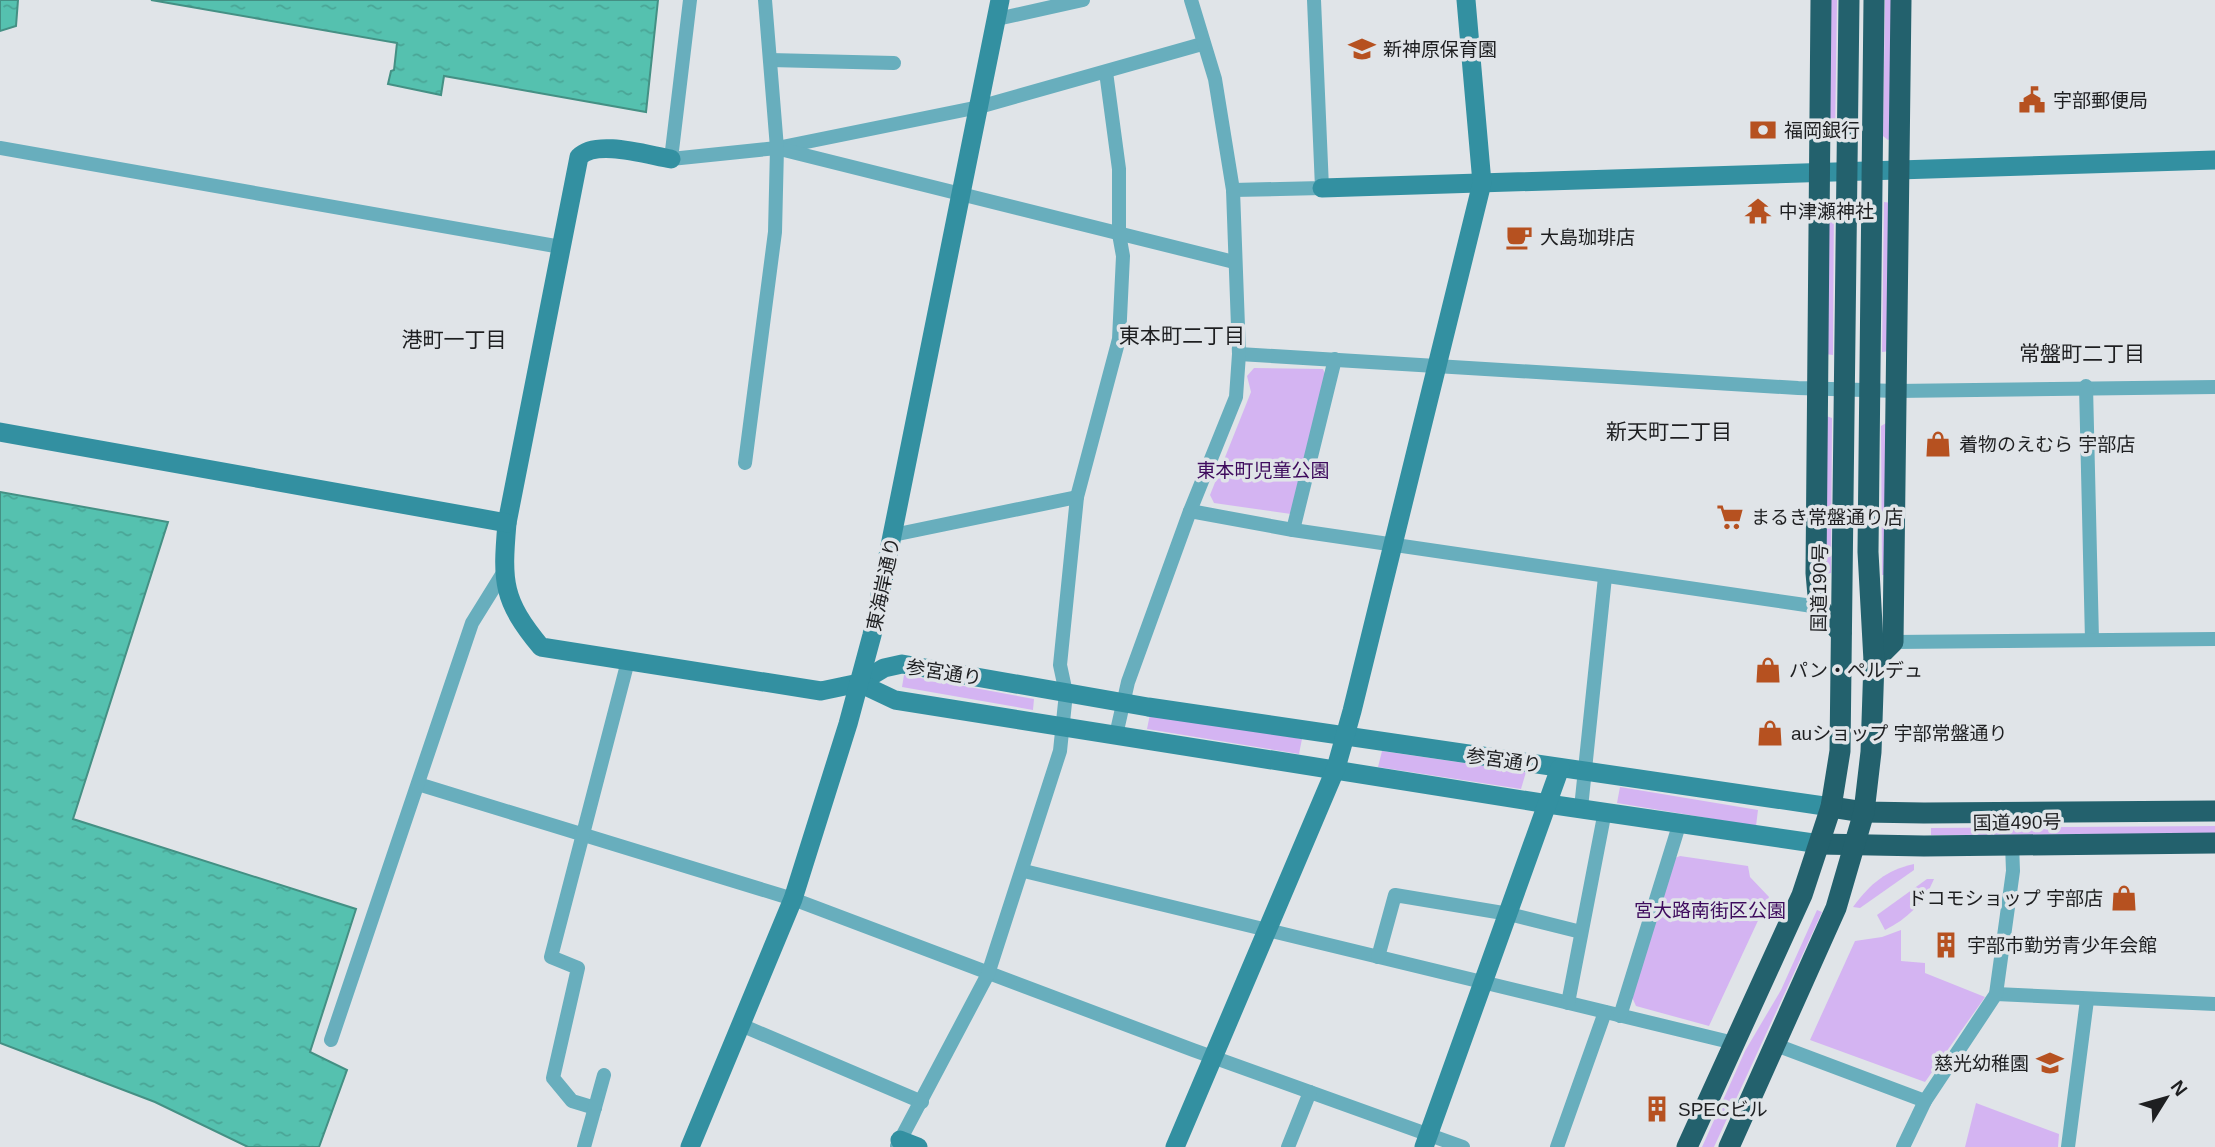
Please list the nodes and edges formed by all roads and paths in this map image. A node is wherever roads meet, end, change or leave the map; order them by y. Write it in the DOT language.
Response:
graph roads {
  1 [pos="690,0"];
  2 [pos="765,0"];
  3 [pos="1083,0"];
  4 [pos="1191,0"];
  5 [pos="1314,0"];
  6 [pos="1466,0"];
  7 [pos="1821,0"];
  8 [pos="1849,0"];
  9 [pos="1874,0"];
  10 [pos="1901,0"];
  11 [pos="998,10"];
  12 [pos="1202,44"];
  13 [pos="770,60"];
  14 [pos="894,63"];
  15 [pos="1106,72"];
  16 [pos="979,107"];
  17 [pos="0,148"];
  18 [pos="777,148"];
  19 [pos="671,159"];
  20 [pos="2215,160"];
  21 [pos="1898,169"];
  22 [pos="1872,170"];
  23 [pos="1847,171"];
  24 [pos="1817,172"];
  25 [pos="1482,183"];
  26 [pos="1322,188"];
  27 [pos="1233,190"];
  28 [pos="962,196"];
  29 [pos="1119,234"];
  30 [pos="561,247"];
  31 [pos="1234,262"];
  32 [pos="1239,354"];
  33 [pos="1335,359"];
  34 [pos="1439,366"];
  35 [pos="2086,386"];
  36 [pos="2215,387"];
  37 [pos="1818,388"];
  38 [pos="1844,389"];
  39 [pos="1870,390"];
  40 [pos="1896,391"];
  41 [pos="0,432"];
  42 [pos="745,463"];
  43 [pos="1077,497"];
  44 [pos="1190,510"];
  45 [pos="506,523"];
  46 [pos="1293,530"];
  47 [pos="893,535"];
  48 [pos="1393,545"];
  49 [pos="503,573"];
  50 [pos="1605,577"];
  51 [pos="1842,590"];
  52 [pos="1819,607"];
  53 [pos="1873,619"];
  54 [pos="1841,633"];
  55 [pos="2215,639"];
  56 [pos="2092,640"];
  57 [pos="1893,642"];
  58 [pos="628,661"];
  59 [pos="1874,662"];
  60 [pos="859,683"];
  61 [pos="1066,693"];
  62 [pos="1121,702"];
  63 [pos="1061,726"];
  64 [pos="1116,735"];
  65 [pos="1345,735"];
  66 [pos="1336,768"];
  67 [pos="1560,768"];
  68 [pos="1587,772"];
  69 [pos="418,784"];
  70 [pos="1548,804"];
  71 [pos="1831,807"];
  72 [pos="1581,808"];
  73 [pos="1605,811"];
  74 [pos="2215,811"];
  75 [pos="1864,812"];
  76 [pos="1680,822"];
  77 [pos="584,836"];
  78 [pos="2215,843"];
  79 [pos="1820,844"];
  80 [pos="2012,844"];
  81 [pos="1856,845"];
  82 [pos="1024,871"];
  83 [pos="793,899"];
  84 [pos="1509,914"];
  85 [pos="1266,930"];
  86 [pos="1581,932"];
  87 [pos="1378,957"];
  88 [pos="988,974"];
  89 [pos="1485,983"];
  90 [pos="1996,994"];
  91 [pos="2087,1000"];
  92 [pos="1568,1003"];
  93 [pos="2215,1004"];
  94 [pos="1605,1012"];
  95 [pos="1620,1016"];
  96 [pos="741,1025"];
  97 [pos="331,1040"];
  98 [pos="1734,1043"];
  99 [pos="1776,1045"];
  100 [pos="1212,1058"];
  101 [pos="604,1074"];
  102 [pos="1310,1092"];
  103 [pos="1925,1101"];
  104 [pos="922,1102"];
  105 [pos="595,1108"];
  106 [pos="1427,1140"];
  107 [pos="905,1144"];
  108 [pos="584,1147"];
  109 [pos="690,1147"];
  110 [pos="1175,1147"];
  111 [pos="1288,1147"];
  112 [pos="1464,1147"];
  113 [pos="1557,1147"];
  114 [pos="1687,1147"];
  115 [pos="1729,1147"];
  116 [pos="1903,1147"];
  117 [pos="2068,1147"];
  1 -- 19 [label="street"];
  2 -- 13 [label="street"];
  3 -- 11 [label="street"];
  4 -- 12 [label="street"];
  5 -- 26 [label="street"];
  6 -- 25 [label="street"];
  7 -- 24 [label="highway"];
  8 -- 23 [label="highway, 国道190号"];
  9 -- 22 [label="highway"];
  10 -- 21 [label="highway"];
  11 -- 16 [label="street, 東海岸通り"];
  12 -- 15 [label="street"];
  12 -- 27 [label="street"];
  13 -- 14 [label="street"];
  13 -- 18 [label="street"];
  15 -- 16 [label="street"];
  15 -- 29 [label="street"];
  16 -- 18 [label="street"];
  16 -- 28 [label="street, 東海岸通り"];
  17 -- 30 [label="street"];
  18 -- 19 [label="street"];
  18 -- 28 [label="street"];
  18 -- 42 [label="street"];
  19 -- 30 [label="street"];
  20 -- 21 [label="street"];
  21 -- 22 [label="street"];
  21 -- 40 [label="highway"];
  22 -- 23 [label="street"];
  22 -- 39 [label="highway"];
  23 -- 24 [label="street"];
  23 -- 38 [label="highway, 国道190号"];
  24 -- 25 [label="street"];
  24 -- 37 [label="highway"];
  25 -- 26 [label="street"];
  25 -- 34 [label="street"];
  26 -- 27 [label="street"];
  27 -- 31 [label="street"];
  28 -- 29 [label="street"];
  28 -- 47 [label="street, 東海岸通り"];
  29 -- 31 [label="street"];
  29 -- 43 [label="street"];
  30 -- 45 [label="street"];
  31 -- 32 [label="street"];
  32 -- 33 [label="street"];
  32 -- 44 [label="street"];
  33 -- 34 [label="street"];
  33 -- 46 [label="street"];
  34 -- 37 [label="street"];
  34 -- 48 [label="street"];
  35 -- 36 [label="street"];
  35 -- 40 [label="street"];
  35 -- 56 [label="street"];
  37 -- 38 [label="street"];
  37 -- 52 [label="highway"];
  38 -- 39 [label="street"];
  38 -- 51 [label="highway, 国道190号"];
  39 -- 40 [label="street"];
  39 -- 53 [label="highway"];
  40 -- 57 [label="highway"];
  41 -- 45 [label="street"];
  43 -- 47 [label="street"];
  43 -- 61 [label="street"];
  44 -- 46 [label="street"];
  44 -- 62 [label="street"];
  45 -- 49 [label="street"];
  46 -- 48 [label="street"];
  47 -- 60 [label="street, 東海岸通り"];
  48 -- 50 [label="street"];
  48 -- 65 [label="street"];
  49 -- 58 [label="street"];
  49 -- 69 [label="street"];
  50 -- 52 [label="street"];
  50 -- 68 [label="street"];
  51 -- 52 [label="highway"];
  51 -- 54 [label="highway, 国道190号"];
  52 -- 54 [label="highway"];
  53 -- 57 [label="highway"];
  53 -- 59 [label="highway"];
  54 -- 71 [label="highway, 国道190号"];
  55 -- 56 [label="street"];
  56 -- 57 [label="street"];
  57 -- 59 [label="highway"];
  58 -- 60 [label="street"];
  58 -- 77 [label="street"];
  59 -- 75 [label="highway"];
  60 -- 61 [label="street, 参宮通り"];
  60 -- 63 [label="street, 参宮通り"];
  60 -- 83 [label="street, 東海岸通り"];
  61 -- 62 [label="street, 参宮通り"];
  61 -- 63 [label="street"];
  62 -- 64 [label="street"];
  62 -- 65 [label="street, 参宮通り"];
  63 -- 64 [label="street, 参宮通り"];
  63 -- 82 [label="street"];
  64 -- 66 [label="street, 参宮通り"];
  65 -- 66 [label="street"];
  65 -- 67 [label="street, 参宮通り"];
  66 -- 70 [label="street, 参宮通り"];
  66 -- 85 [label="street"];
  67 -- 68 [label="street, 参宮通り"];
  67 -- 70 [label="street"];
  68 -- 71 [label="street, 参宮通り"];
  68 -- 72 [label="street"];
  69 -- 77 [label="street"];
  69 -- 97 [label="street"];
  70 -- 72 [label="street, 参宮通り"];
  70 -- 84 [label="street"];
  71 -- 75 [label="highway, 国道490号"];
  71 -- 79 [label="highway, 国道190号"];
  72 -- 73 [label="street, 参宮通り"];
  73 -- 76 [label="street, 参宮通り"];
  73 -- 86 [label="street"];
  74 -- 75 [label="highway, 国道490号"];
  75 -- 81 [label="highway"];
  76 -- 79 [label="street, 参宮通り"];
  76 -- 95 [label="street"];
  77 -- 83 [label="street"];
  77 -- 105 [label="street"];
  78 -- 80 [label="highway, 国道490号"];
  79 -- 81 [label="highway, 国道490号"];
  79 -- 98 [label="highway, 国道190号"];
  80 -- 81 [label="highway, 国道490号"];
  80 -- 90 [label="street"];
  81 -- 99 [label="highway"];
  82 -- 85 [label="street"];
  82 -- 88 [label="street"];
  83 -- 88 [label="street"];
  83 -- 96 [label="street, 東海岸通り"];
  84 -- 86 [label="street"];
  84 -- 87 [label="street"];
  84 -- 89 [label="street"];
  85 -- 87 [label="street"];
  85 -- 100 [label="street"];
  86 -- 92 [label="street"];
  87 -- 89 [label="street"];
  88 -- 100 [label="street"];
  88 -- 104 [label="street"];
  89 -- 92 [label="street"];
  89 -- 106 [label="street"];
  90 -- 91 [label="street"];
  90 -- 103 [label="street"];
  91 -- 93 [label="street"];
  91 -- 117 [label="street"];
  92 -- 94 [label="street"];
  94 -- 95 [label="street"];
  94 -- 113 [label="street"];
  95 -- 98 [label="street"];
  96 -- 104 [label="street"];
  96 -- 109 [label="street, 東海岸通り"];
  98 -- 114 [label="highway, 国道190号"];
  99 -- 103 [label="street"];
  99 -- 115 [label="highway"];
  100 -- 102 [label="street"];
  100 -- 110 [label="street"];
  101 -- 105 [label="street"];
  102 -- 106 [label="street"];
  102 -- 111 [label="street"];
  103 -- 116 [label="street"];
  104 -- 107 [label="street"];
  105 -- 108 [label="street"];
  106 -- 112 [label="street"];
}
